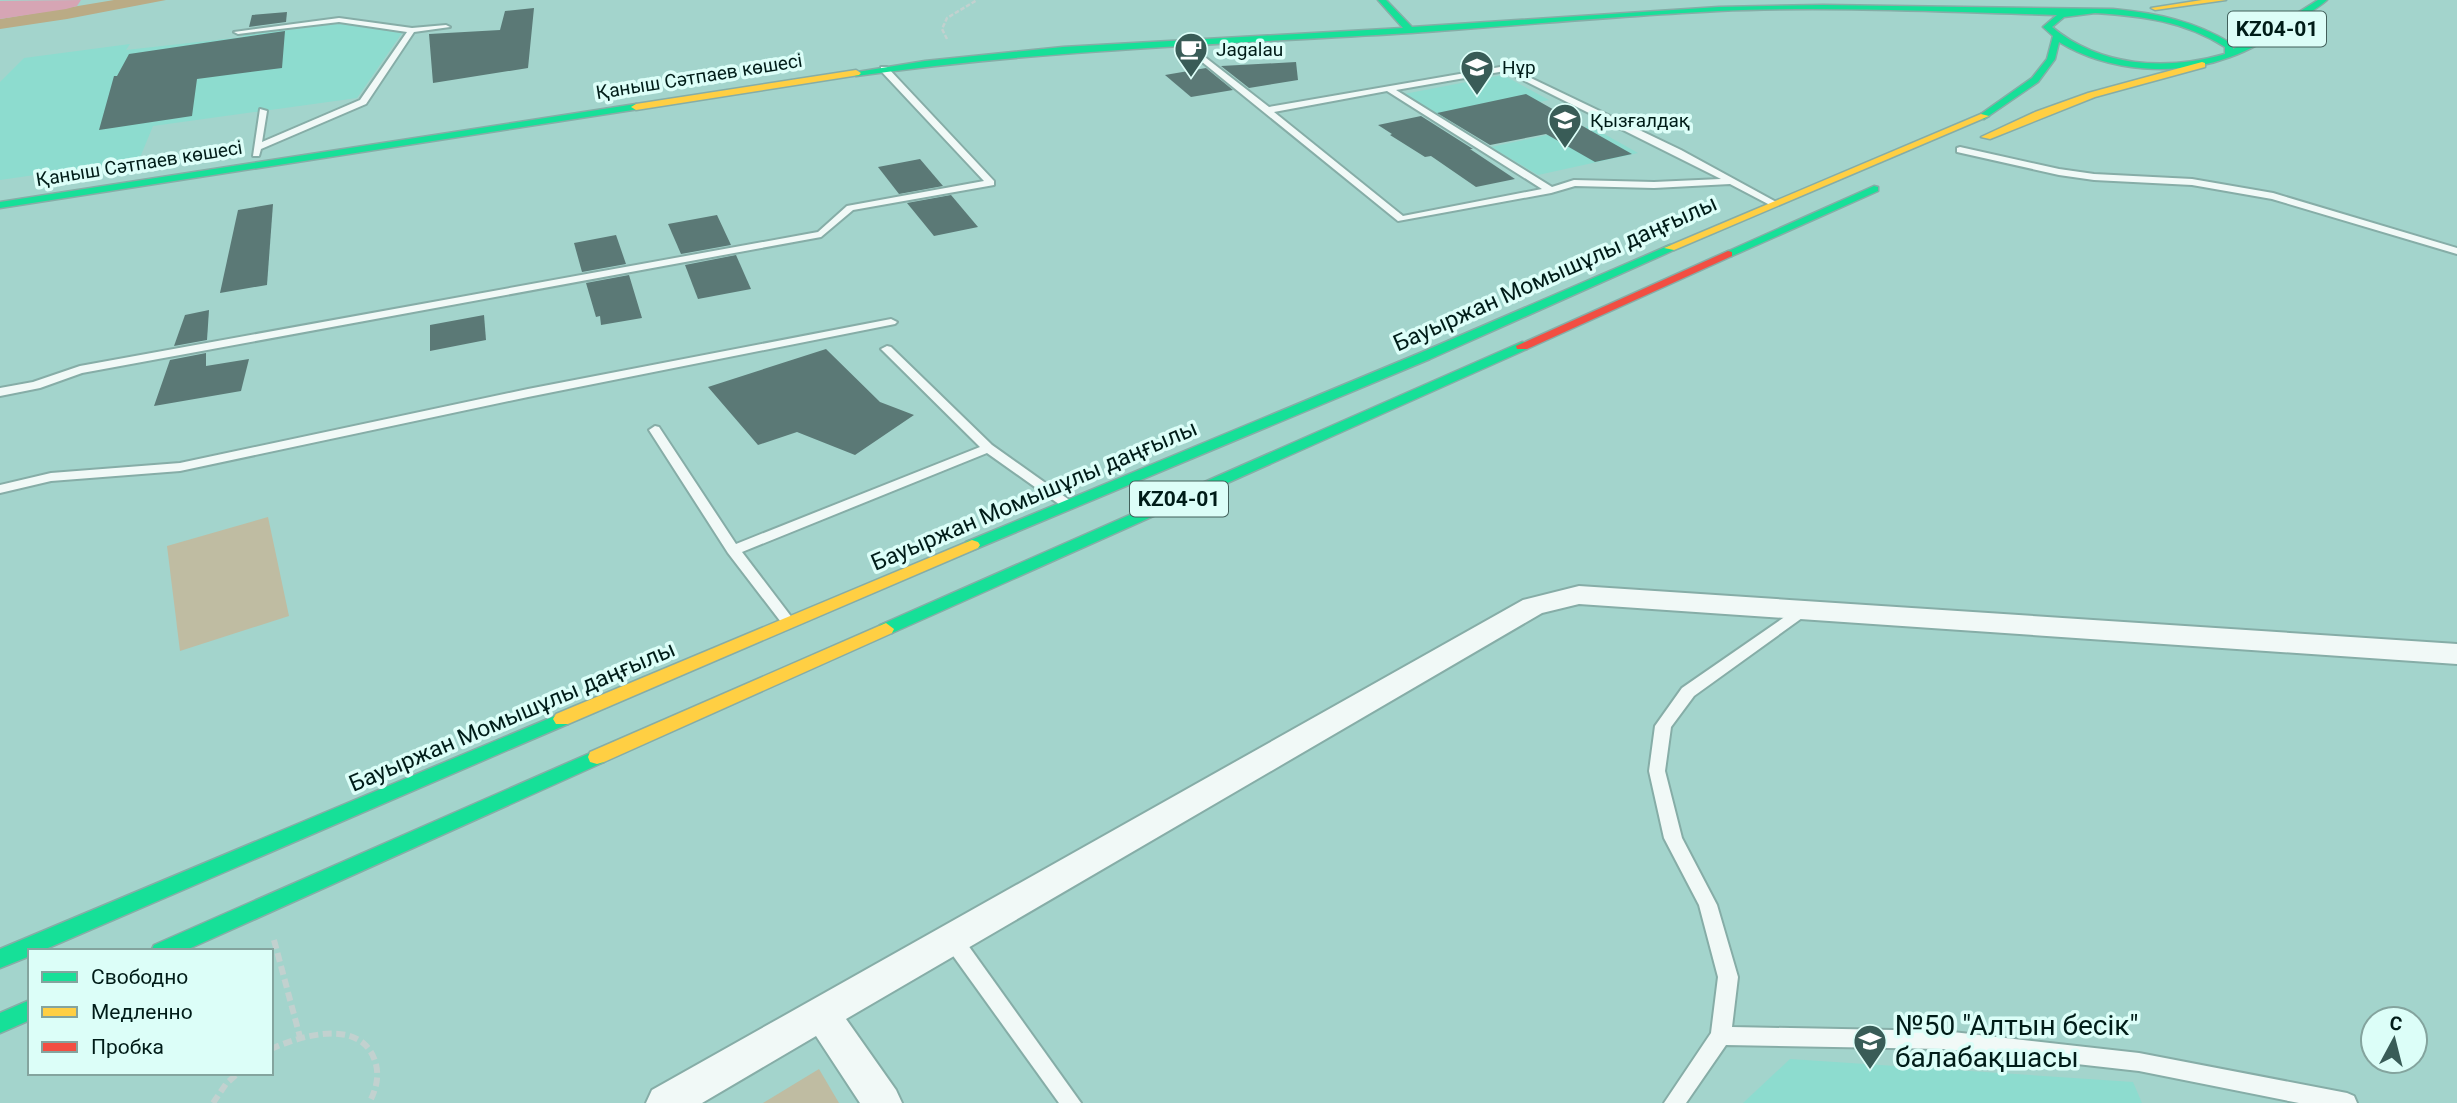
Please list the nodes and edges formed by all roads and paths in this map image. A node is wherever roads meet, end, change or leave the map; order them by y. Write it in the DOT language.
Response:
graph roads {
  1 [pos="977,0"];
  2 [pos="1382,0"];
  3 [pos="2222,0"];
  4 [pos="2323,0"];
  5 [pos="1916,9"];
  6 [pos="2116,12"];
  7 [pos="2076,13"];
  8 [pos="446,27"];
  9 [pos="412,30"];
  10 [pos="1409,30"];
  11 [pos="239,32"];
  12 [pos="2054,36"];
  13 [pos="1183,42"];
  14 [pos="2229,55"];
  15 [pos="946,60"];
  16 [pos="2202,65"];
  17 [pos="884,69"];
  18 [pos="1389,89"];
  19 [pos="1268,110"];
  20 [pos="263,111"];
  21 [pos="257,148"];
  22 [pos="1954,153"];
  23 [pos="254,166"];
  24 [pos="1732,181"];
  25 [pos="1884,184"];
  26 [pos="1551,190"];
  27 [pos="1773,203"];
  28 [pos="0,205"];
  29 [pos="2457,251"];
  30 [pos="891,322"];
  31 [pos="887,349"];
  32 [pos="0,392"];
  33 [pos="655,430"];
  34 [pos="988,448"];
  35 [pos="1189,474"];
  36 [pos="0,489"];
  37 [pos="1068,504"];
  38 [pos="733,550"];
  39 [pos="1804,610"];
  40 [pos="789,623"];
  41 [pos="2457,654"];
  42 [pos="264,905"];
  43 [pos="953,940"];
  44 [pos="166,949"];
  45 [pos="0,959"];
  46 [pos="28,1011"];
  47 [pos="821,1013"];
  48 [pos="0,1023"];
  49 [pos="1721,1036"];
  50 [pos="300,1037"];
  51 [pos="273,1048"];
  52 [pos="236,1075"];
  53 [pos="213,1103"];
  54 [pos="369,1103"];
  55 [pos="666,1103"];
  56 [pos="882,1103"];
  57 [pos="1071,1103"];
  58 [pos="1674,1103"];
  59 [pos="2347,1103"];
  1 -- 15 [label="path"];
  2 -- 10 [label="main road"];
  3 -- 6 [label="main road, KZ04-01"];
  4 -- 14 [label="main road, KZ04-01"];
  5 -- 7 [label="main road"];
  5 -- 10 [label="main road, Қаныш Сәтпаев көшесі"];
  5 -- 12 [label="main road"];
  6 -- 7 [label="main road, KZ04-01"];
  6 -- 14 [label="main road, KZ04-01"];
  7 -- 12 [label="main road, KZ04-01"];
  8 -- 9 [label="lane"];
  9 -- 11 [label="lane"];
  9 -- 21 [label="lane"];
  10 -- 13 [label="main road, Қаныш Сәтпаев көшесі"];
  12 -- 16 [label="main road, KZ04-01"];
  12 -- 27 [label="main road, Бауыржан Момышұлы даңғылы / KZ04-01"];
  13 -- 15 [label="main road, Қаныш Сәтпаев көшесі"];
  13 -- 19 [label="lane"];
  14 -- 16 [label="main road, KZ04-01"];
  15 -- 17 [label="main road, Қаныш Сәтпаев көшесі"];
  16 -- 22 [label="main road, KZ04-01"];
  17 -- 23 [label="main road, Қаныш Сәтпаев көшесі"];
  17 -- 32 [label="lane"];
  18 -- 19 [label="lane"];
  18 -- 24 [label="lane"];
  18 -- 26 [label="lane"];
  19 -- 26 [label="lane"];
  20 -- 21 [label="lane"];
  21 -- 23 [label="lane"];
  22 -- 29 [label="lane"];
  23 -- 28 [label="main road, Қаныш Сәтпаев көшесі"];
  24 -- 26 [label="lane"];
  24 -- 27 [label="lane"];
  25 -- 35 [label="main road, Бауыржан Момышұлы даңғылы / KZ04-01"];
  27 -- 35 [label="main road, Бауыржан Момышұлы даңғылы / KZ04-01"];
  30 -- 36 [label="lane"];
  31 -- 34 [label="lane"];
  33 -- 38 [label="lane"];
  34 -- 37 [label="lane"];
  34 -- 38 [label="lane"];
  35 -- 37 [label="main road, Бауыржан Момышұлы даңғылы / KZ04-01"];
  35 -- 42 [label="main road, Бауыржан Момышұлы даңғылы / KZ04-01"];
  37 -- 40 [label="main road, Бауыржан Момышұлы даңғылы / KZ04-01"];
  38 -- 40 [label="lane"];
  39 -- 41 [label="street"];
  39 -- 43 [label="street"];
  39 -- 49 [label="lane"];
  40 -- 45 [label="main road, Бауыржан Момышұлы даңғылы / KZ04-01"];
  42 -- 44 [label="main road, Бауыржан Момышұлы даңғылы / KZ04-01"];
  42 -- 50 [label="path"];
  43 -- 47 [label="street"];
  43 -- 57 [label="lane"];
  46 -- 48 [label="main road"];
  47 -- 55 [label="street"];
  47 -- 56 [label="street"];
  49 -- 58 [label="lane"];
  49 -- 59 [label="lane"];
  50 -- 51 [label="path"];
  50 -- 54 [label="path"];
  52 -- 53 [label="path"];
}
